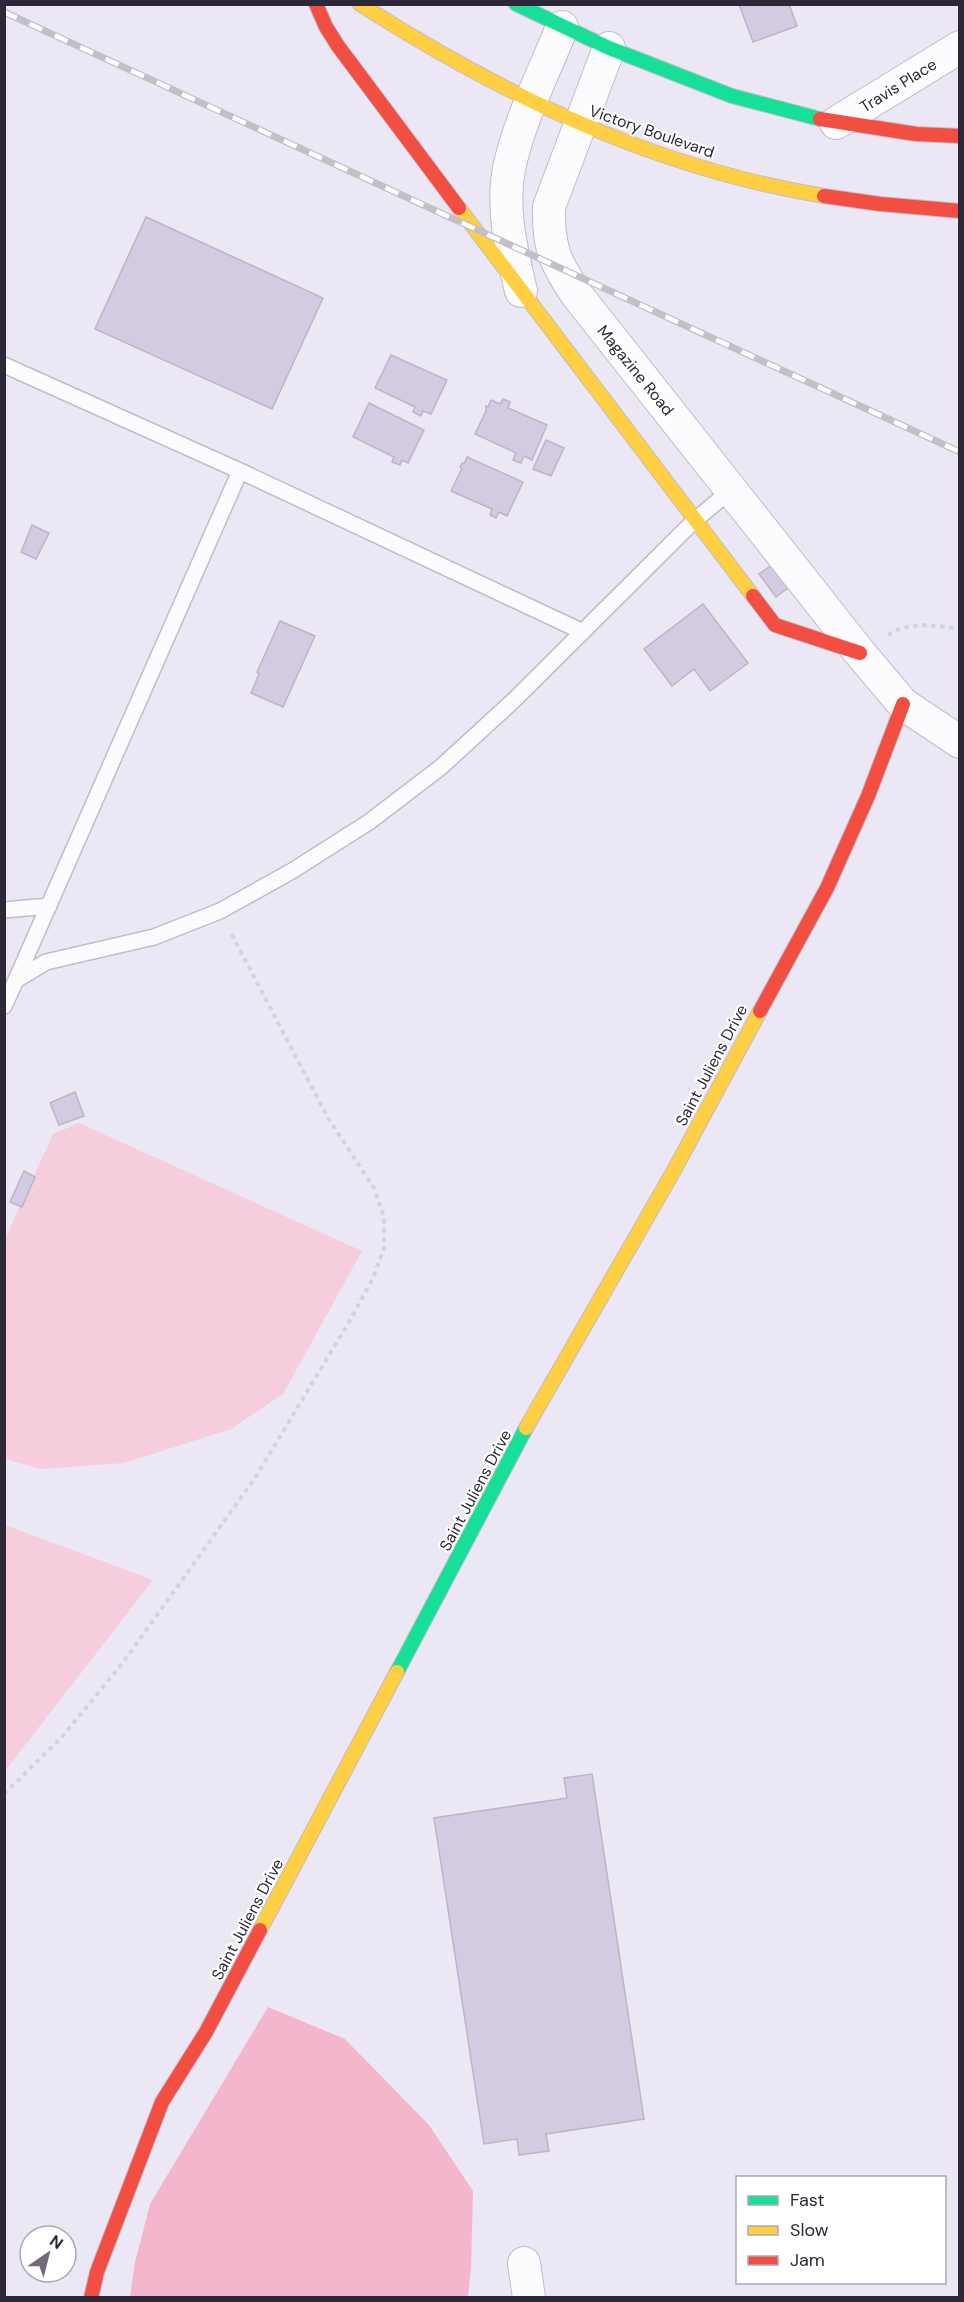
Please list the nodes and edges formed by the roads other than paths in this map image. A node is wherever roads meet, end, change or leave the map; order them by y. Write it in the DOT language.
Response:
graph roads {
  1 [pos="316,4"];
  2 [pos="360,4"];
  3 [pos="516,4"];
  4 [pos="562,27"];
  5 [pos="960,47"];
  6 [pos="609,48"];
  7 [pos="532,103"];
  8 [pos="836,123"];
  9 [pos="579,124"];
  10 [pos="960,136"];
  11 [pos="960,211"];
  12 [pos="521,291"];
  13 [pos="4,365"];
  14 [pos="240,471"];
  15 [pos="731,490"];
  16 [pos="694,521"];
  17 [pos="582,632"];
  18 [pos="860,653"];
  19 [pos="903,704"];
  20 [pos="960,742"];
  21 [pos="49,906"];
  22 [pos="4,910"];
  23 [pos="16,980"];
  24 [pos="4,1006"];
  25 [pos="524,2263"];
  26 [pos="91,2298"];
  27 [pos="529,2298"];
  1 -- 12 [label="street"];
  2 -- 7 [label="street, Victory Boulevard"];
  3 -- 4 [label="street"];
  4 -- 6 [label="street"];
  4 -- 7 [label="street"];
  5 -- 8 [label="street, Travis Place"];
  6 -- 8 [label="street"];
  6 -- 9 [label="street, Magazine Road"];
  7 -- 9 [label="street, Victory Boulevard"];
  7 -- 12 [label="street"];
  8 -- 10 [label="street"];
  9 -- 11 [label="street, Victory Boulevard"];
  9 -- 15 [label="street, Magazine Road"];
  12 -- 16 [label="street"];
  13 -- 14 [label="lane"];
  14 -- 17 [label="lane"];
  14 -- 21 [label="lane"];
  15 -- 16 [label="lane"];
  15 -- 18 [label="street, Magazine Road"];
  16 -- 17 [label="lane"];
  16 -- 18 [label="street"];
  17 -- 23 [label="lane"];
  18 -- 19 [label="street, Magazine Road"];
  19 -- 20 [label="street, Magazine Road"];
  19 -- 26 [label="street, Saint Juliens Drive"];
  21 -- 22 [label="lane"];
  21 -- 23 [label="lane"];
  23 -- 24 [label="lane"];
  25 -- 27 [label="street"];
}
